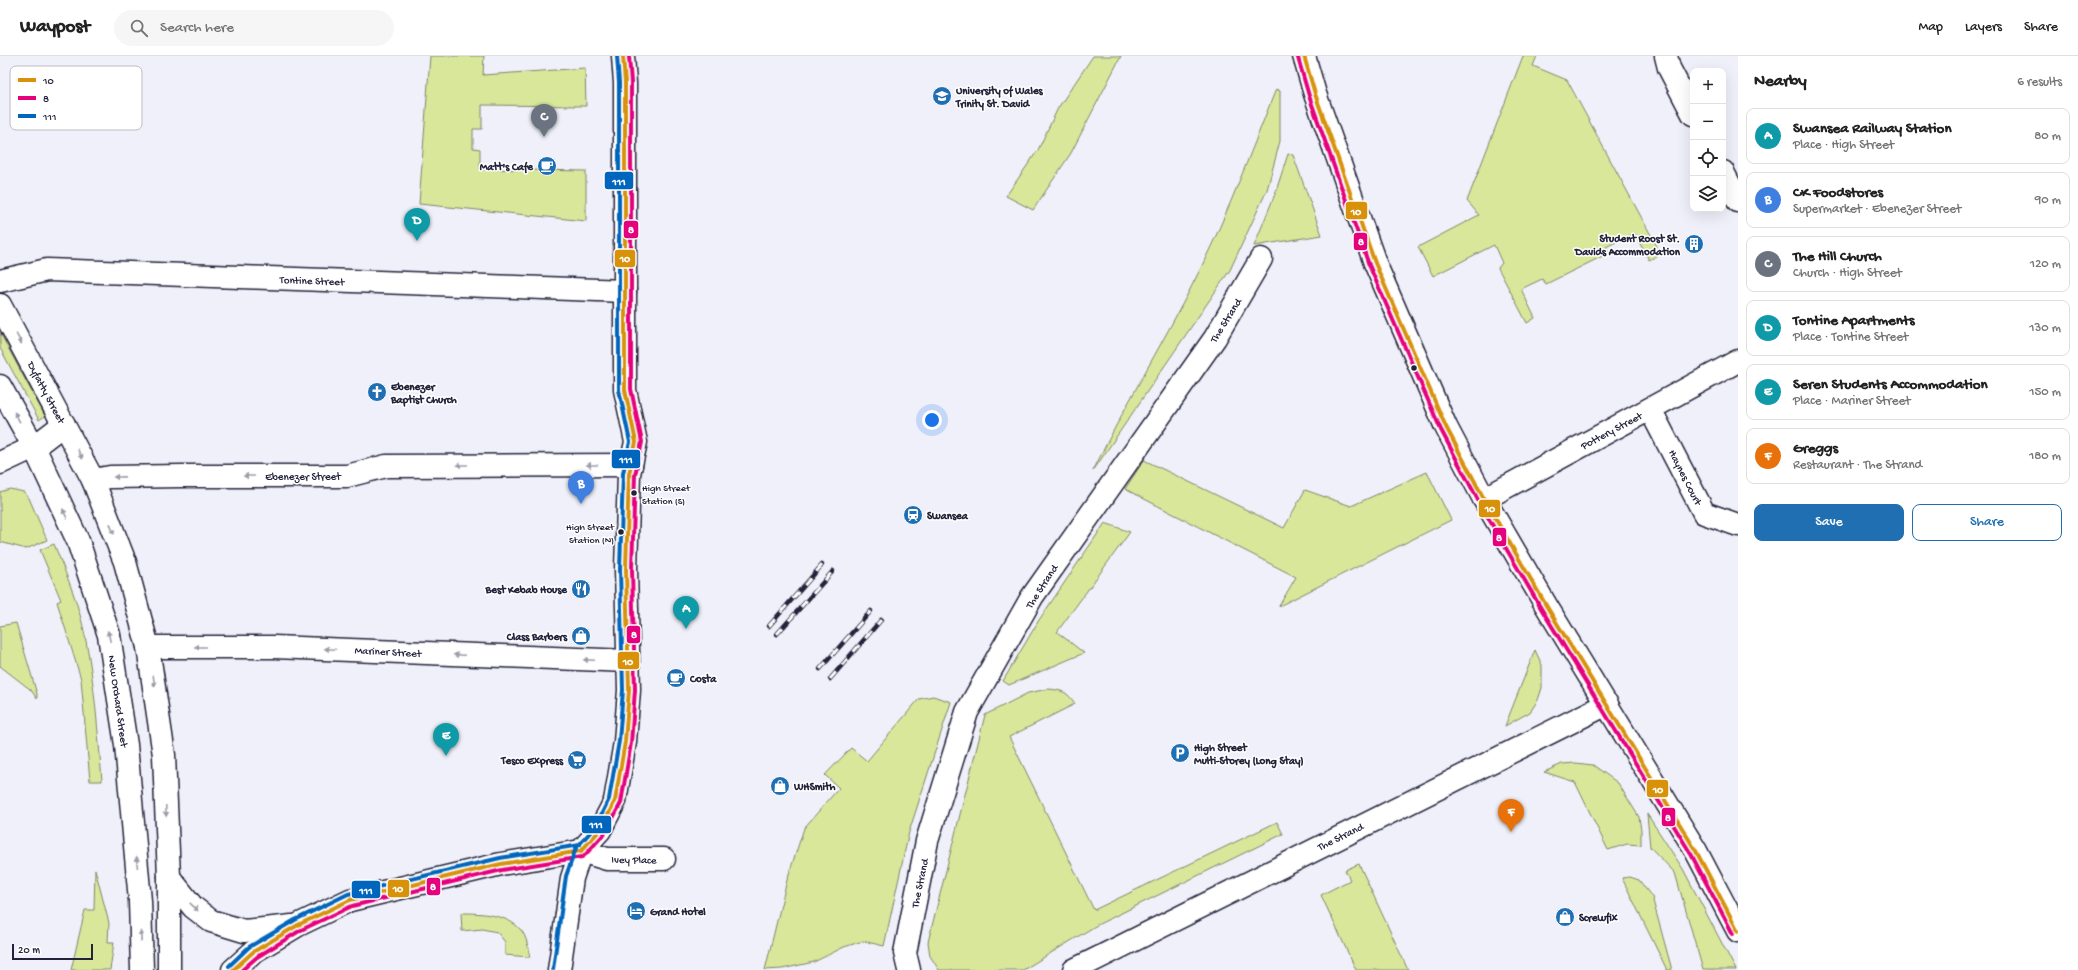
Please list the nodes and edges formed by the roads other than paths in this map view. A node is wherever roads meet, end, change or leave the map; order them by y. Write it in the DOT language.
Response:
graph roads {
  1 [pos="623,56"];
  2 [pos="1304,56"];
  3 [pos="1666,56"];
  4 [pos="1690,108"];
  5 [pos="1725,176"];
  6 [pos="1738,201"];
  7 [pos="1261,258"];
  8 [pos="0,281"];
  9 [pos="625,291"];
  10 [pos="0,305"];
  11 [pos="1738,361"];
  12 [pos="0,386"];
  13 [pos="1650,409"];
  14 [pos="64,424"];
  15 [pos="34,447"];
  16 [pos="0,463"];
  17 [pos="631,465"];
  18 [pos="93,480"];
  19 [pos="1484,499"];
  20 [pos="1738,525"];
  21 [pos="148,647"];
  22 [pos="628,661"];
  23 [pos="1607,704"];
  24 [pos="581,851"];
  25 [pos="664,859"];
  26 [pos="169,877"];
  27 [pos="298,925"];
  28 [pos="1738,931"];
  29 [pos="905,964"];
  30 [pos="142,970"];
  31 [pos="169,970"];
  32 [pos="233,970"];
  33 [pos="560,970"];
  34 [pos="1074,970"];
  1 -- 9 [label="street"];
  2 -- 19 [label="street"];
  3 -- 4 [label="street"];
  5 -- 6 [label="street"];
  7 -- 29 [label="street, The Strand"];
  8 -- 9 [label="street, Tontine Street"];
  9 -- 17 [label="street"];
  10 -- 14 [label="street, Dyfatty Street, one-way"];
  11 -- 13 [label="street, Pottery Street"];
  15 -- 12 [label="street, one-way"];
  13 -- 19 [label="street, Pottery Street"];
  13 -- 20 [label="street, Haynes Court"];
  14 -- 15 [label="street"];
  14 -- 18 [label="street, Dyfatty Street, one-way"];
  15 -- 16 [label="street"];
  30 -- 15 [label="street, New Orchard Street, one-way"];
  17 -- 18 [label="street, Ebenezer Street, one-way"];
  17 -- 22 [label="street"];
  18 -- 21 [label="street, one-way"];
  19 -- 23 [label="street"];
  22 -- 21 [label="street, Mariner Street, one-way"];
  21 -- 26 [label="street, one-way"];
  22 -- 24 [label="street"];
  23 -- 28 [label="street"];
  23 -- 34 [label="street, The Strand"];
  24 -- 25 [label="street, Ivey Place"];
  24 -- 27 [label="street"];
  24 -- 33 [label="street"];
  26 -- 27 [label="street, one-way"];
  26 -- 31 [label="street"];
  27 -- 32 [label="street"];
}
